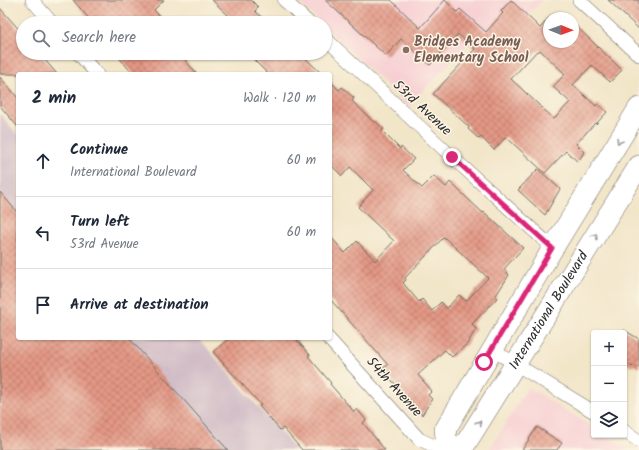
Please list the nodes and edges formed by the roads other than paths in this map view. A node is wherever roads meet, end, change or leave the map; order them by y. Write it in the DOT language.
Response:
graph roads {
  1 [pos="32,0"];
  2 [pos="284,0"];
  3 [pos="579,0"];
  4 [pos="46,16"];
  5 [pos="301,16"];
  6 [pos="332,45"];
  7 [pos="639,55"];
  8 [pos="84,60"];
  9 [pos="95,72"];
  10 [pos="639,108"];
  11 [pos="639,166"];
  12 [pos="552,248"];
  13 [pos="330,340"];
  14 [pos="491,350"];
  15 [pos="516,364"];
  16 [pos="591,410"];
  17 [pos="627,433"];
  18 [pos="639,441"];
  19 [pos="443,450"];
  20 [pos="448,450"];
  21 [pos="453,450"];
  1 -- 4 [label="street"];
  2 -- 5 [label="street"];
  3 -- 7 [label="street"];
  6 -- 12 [label="street, 53rd Avenue"];
  8 -- 9 [label="street"];
  10 -- 12 [label="main road, International Boulevard, one-way"];
  15 -- 11 [label="main road, International Boulevard, one-way"];
  12 -- 14 [label="main road, International Boulevard"];
  13 -- 19 [label="street, 54th Avenue"];
  14 -- 15 [label="street"];
  14 -- 20 [label="main road, International Boulevard"];
  15 -- 16 [label="street"];
  21 -- 15 [label="main road, International Boulevard, one-way"];
  17 -- 18 [label="street"];
}
